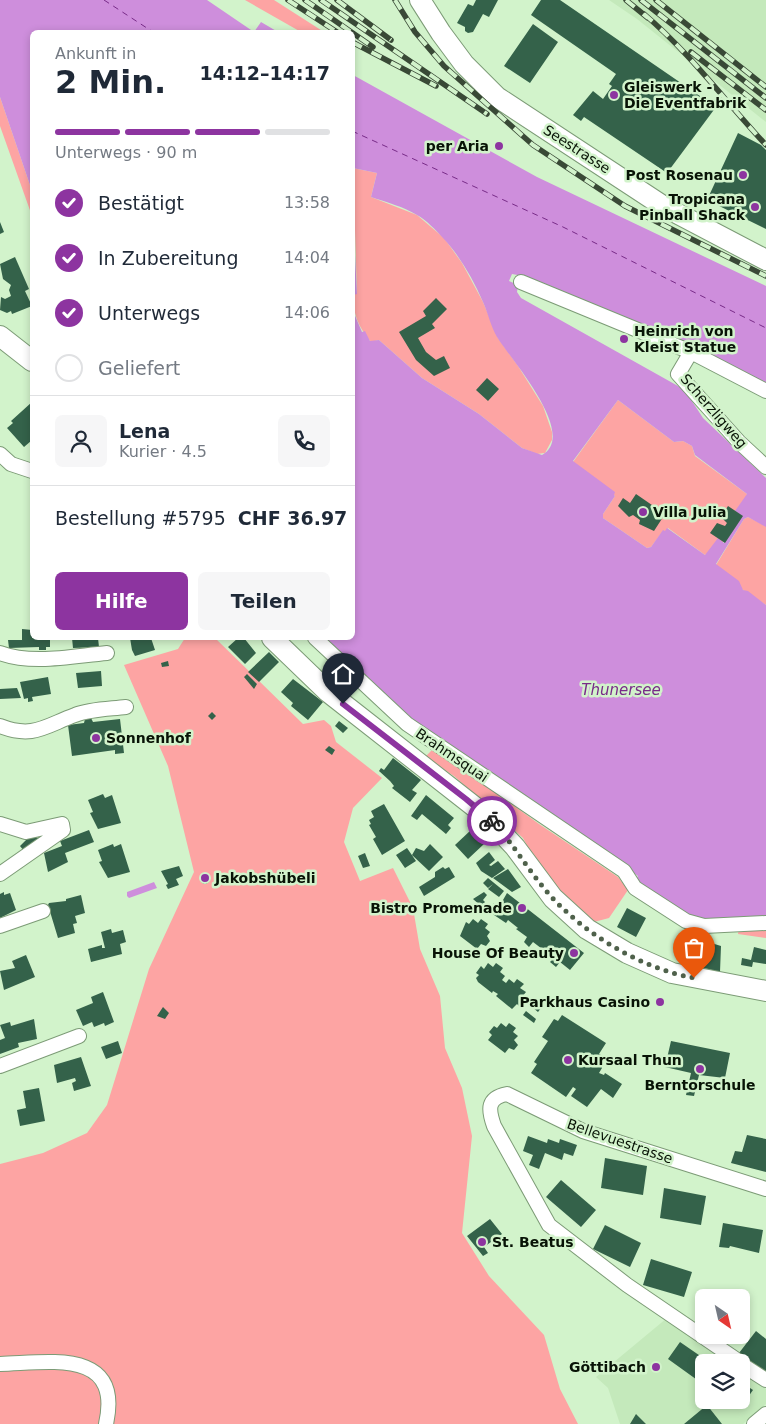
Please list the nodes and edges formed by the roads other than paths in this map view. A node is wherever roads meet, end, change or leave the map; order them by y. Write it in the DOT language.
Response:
graph roads {
  1 [pos="420,0"];
  2 [pos="766,260"];
  3 [pos="521,282"];
  4 [pos="0,336"];
  5 [pos="691,352"];
  6 [pos="30,359"];
  7 [pos="766,392"];
  8 [pos="0,454"];
  9 [pos="766,467"];
  10 [pos="30,471"];
  11 [pos="274,640"];
  12 [pos="317,640"];
  13 [pos="0,653"];
  14 [pos="107,653"];
  15 [pos="126,707"];
  16 [pos="0,726"];
  17 [pos="0,824"];
  18 [pos="0,874"];
  19 [pos="43,911"];
  20 [pos="766,923"];
  21 [pos="0,926"];
  22 [pos="766,991"];
  23 [pos="79,1036"];
  24 [pos="0,1066"];
  25 [pos="766,1189"];
  26 [pos="727,1354"];
  27 [pos="0,1364"];
  28 [pos="750,1370"];
  29 [pos="766,1380"];
  30 [pos="106,1424"];
  1 -- 2 [label="main road, Seestrasse"];
  3 -- 5 [label="street"];
  4 -- 6 [label="main road"];
  5 -- 7 [label="street"];
  5 -- 9 [label="street, Scherzligweg"];
  8 -- 10 [label="street"];
  11 -- 22 [label="main road"];
  12 -- 20 [label="street, Brahmsquai"];
  13 -- 14 [label="street"];
  15 -- 16 [label="street"];
  17 -- 18 [label="street"];
  19 -- 21 [label="street"];
  23 -- 24 [label="street"];
  25 -- 26 [label="street, Bellevuestrasse"];
  27 -- 30 [label="street"];
  28 -- 29 [label="street, Bellevuestrasse"];
}
